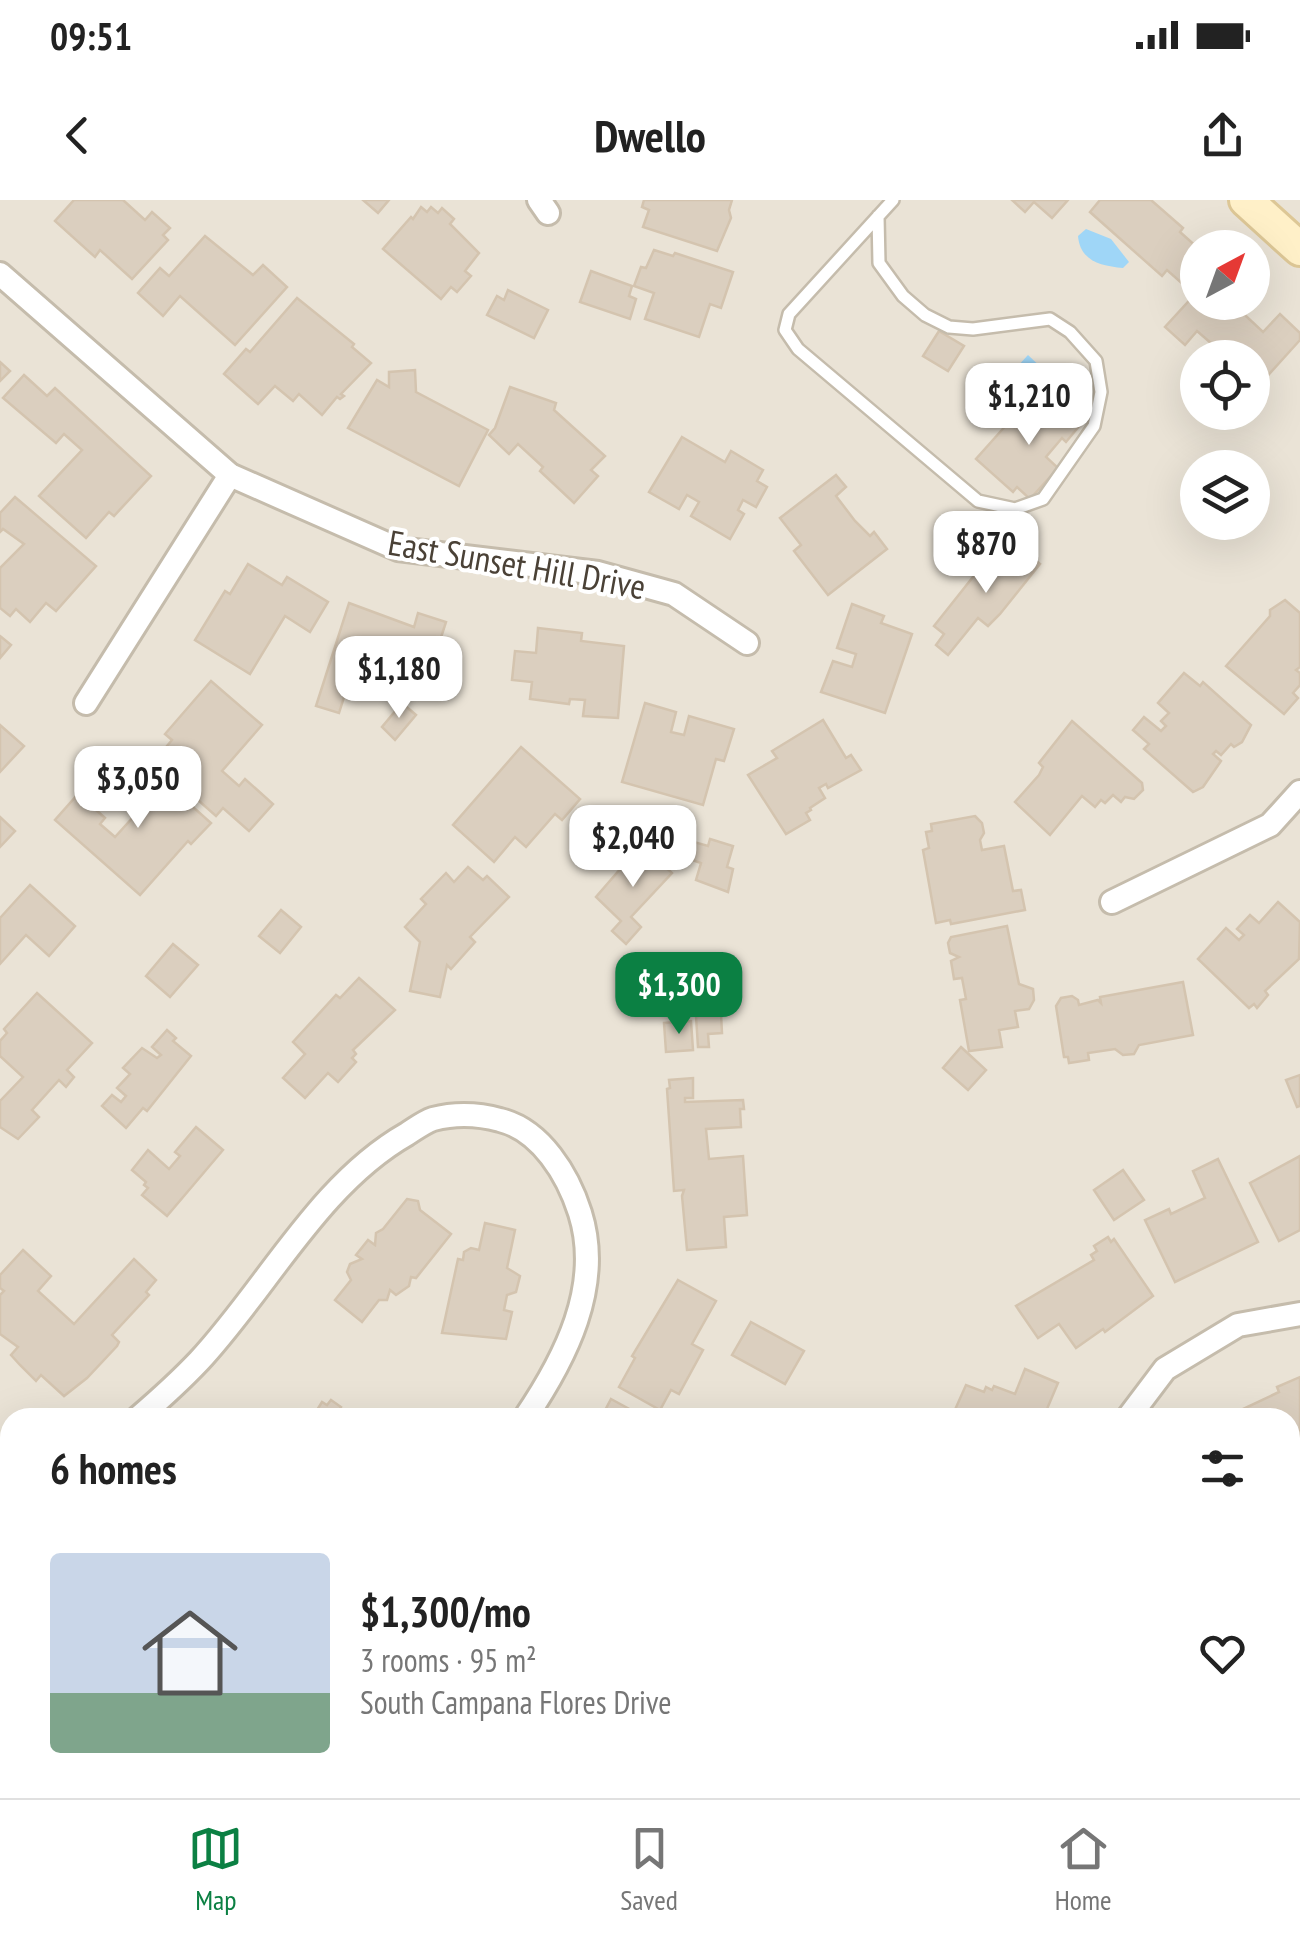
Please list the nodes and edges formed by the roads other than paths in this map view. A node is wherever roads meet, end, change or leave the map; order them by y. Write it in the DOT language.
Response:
graph roads {
  1 [pos="893,200"];
  2 [pos="1246,200"];
  3 [pos="878,216"];
  4 [pos="1300,249"];
  5 [pos="0,274"];
  6 [pos="230,475"];
  7 [pos="747,643"];
  8 [pos="86,703"];
  9 [pos="1300,792"];
  10 [pos="1112,902"];
  11 [pos="1300,1314"];
  12 [pos="149,1408"];
  13 [pos="531,1408"];
  14 [pos="1136,1408"];
  1 -- 3 [label="lane"];
  2 -- 4 [label="street"];
  3 -- 3 [label="lane"];
  5 -- 6 [label="street, East Sunset Hill Drive"];
  6 -- 7 [label="street, East Sunset Hill Drive"];
  6 -- 8 [label="street"];
  9 -- 10 [label="street"];
  11 -- 14 [label="street"];
  12 -- 13 [label="street"];
}
